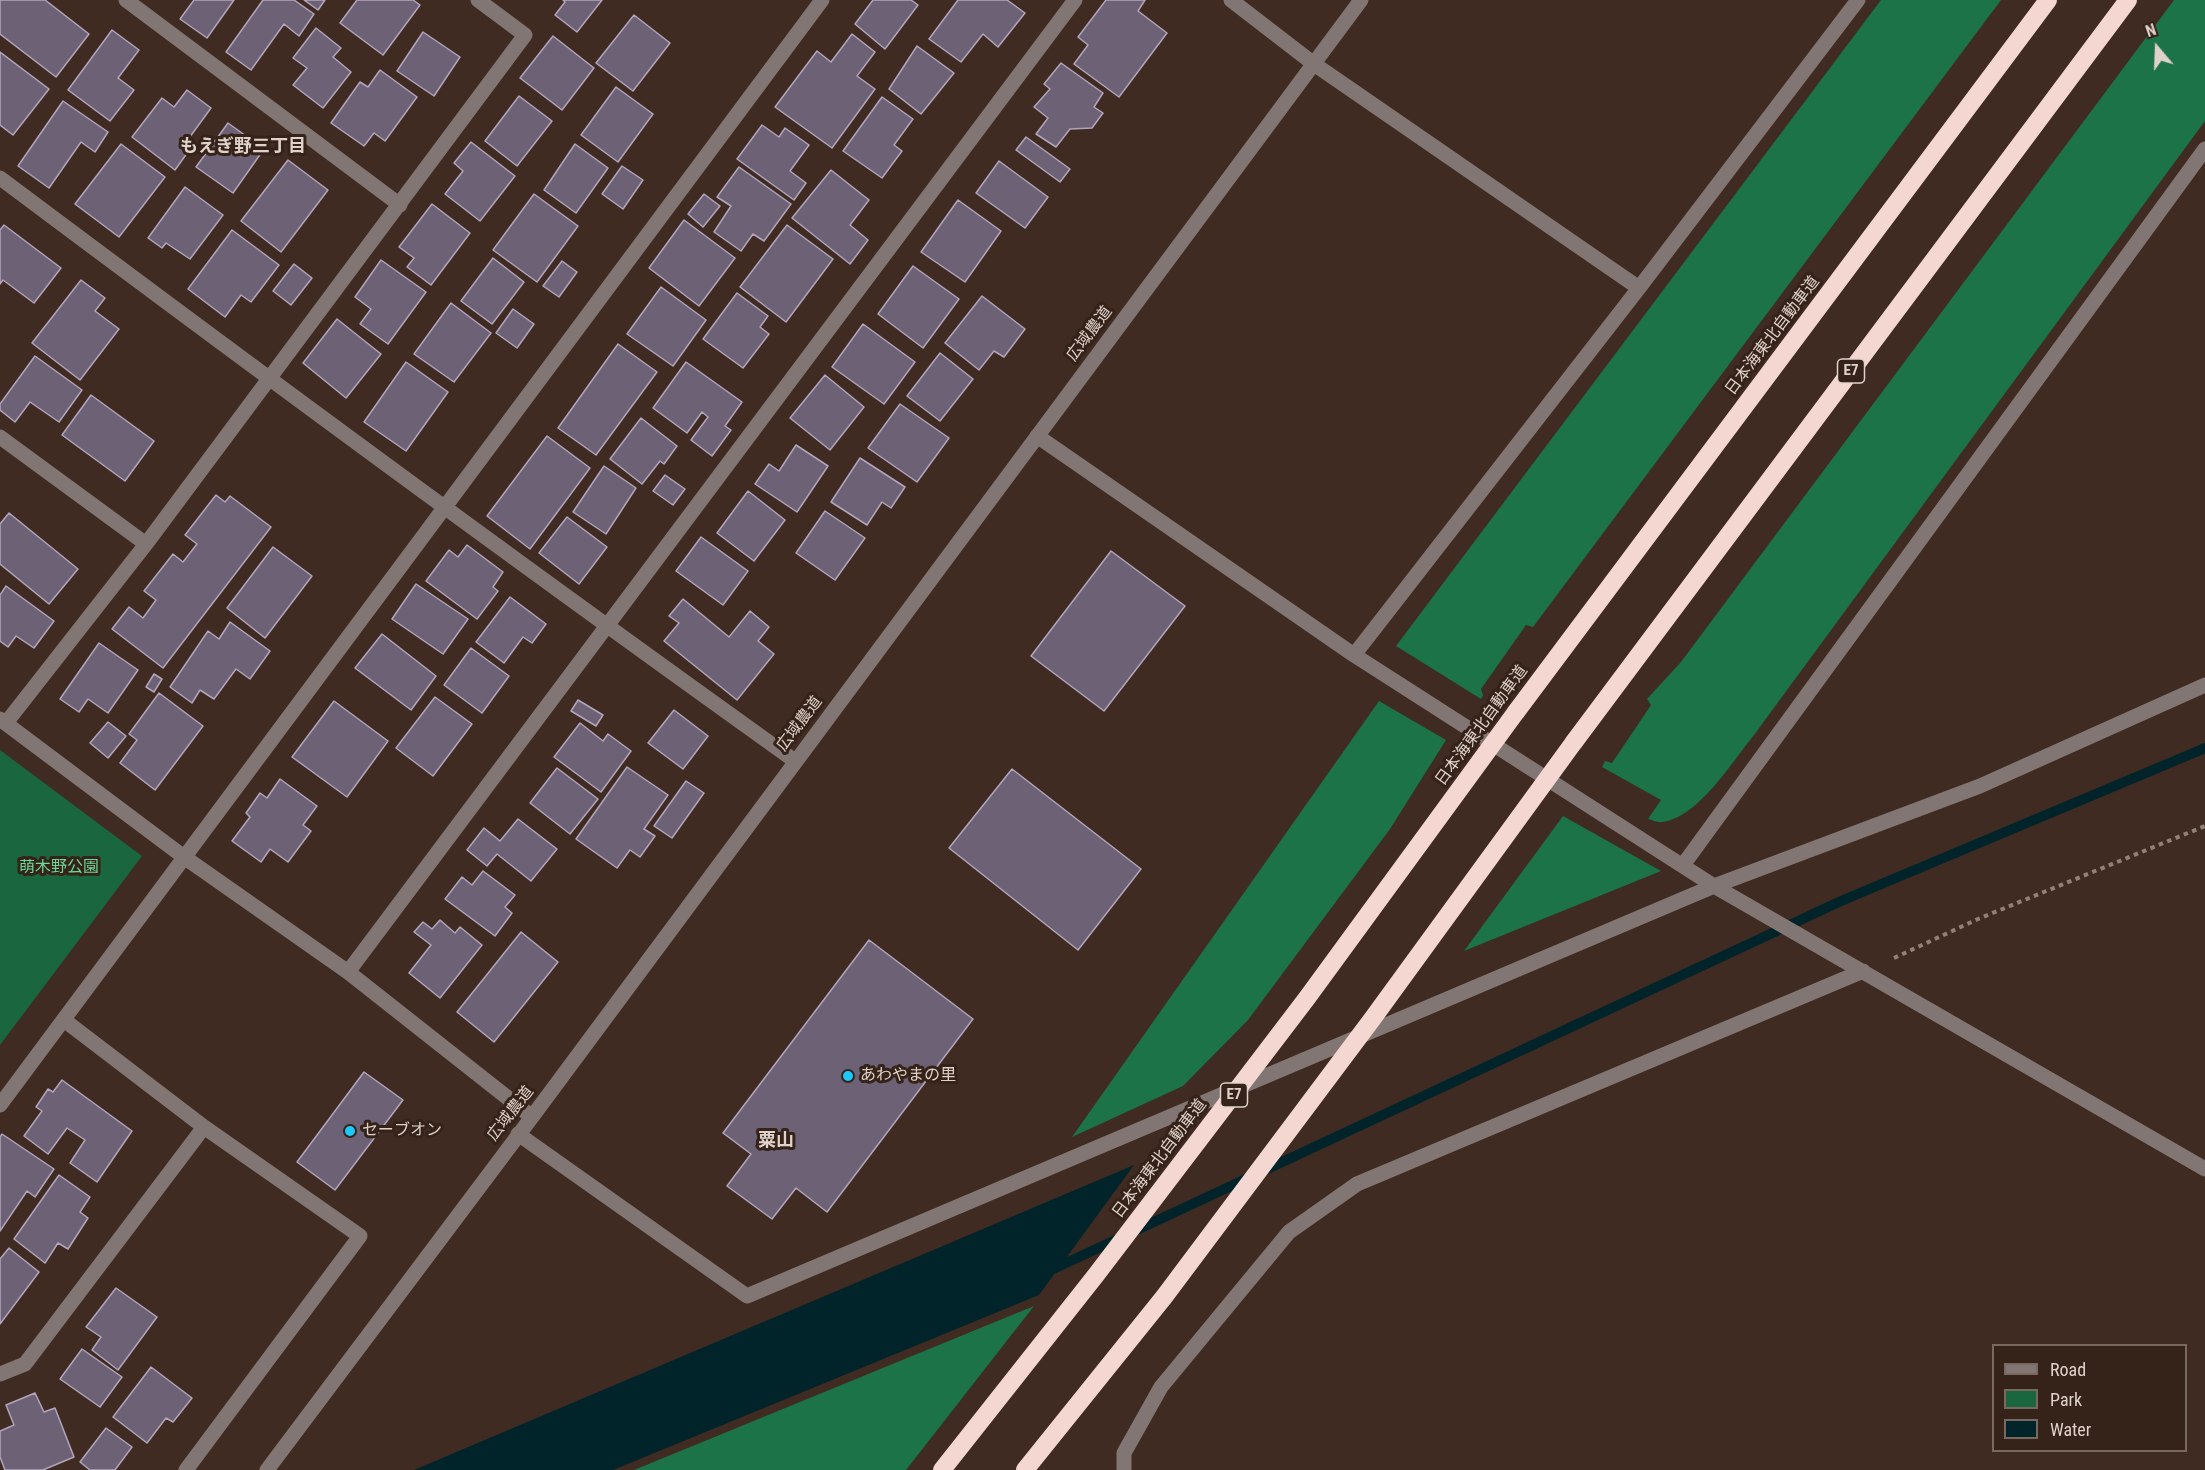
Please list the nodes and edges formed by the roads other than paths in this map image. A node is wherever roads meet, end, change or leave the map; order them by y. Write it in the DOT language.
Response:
graph roads {
  1 [pos="126,0"];
  2 [pos="478,0"];
  3 [pos="822,0"];
  4 [pos="1076,0"];
  5 [pos="1231,0"];
  6 [pos="1361,0"];
  7 [pos="1858,0"];
  8 [pos="2048,0"];
  9 [pos="2128,0"];
  10 [pos="1314,64"];
  11 [pos="2205,149"];
  12 [pos="0,178"];
  13 [pos="400,205"];
  14 [pos="1639,288"];
  15 [pos="269,379"];
  16 [pos="1037,436"];
  17 [pos="0,437"];
  18 [pos="446,507"];
  19 [pos="146,544"];
  20 [pos="608,627"];
  21 [pos="1354,655"];
  22 [pos="2205,685"];
  23 [pos="3,721"];
  24 [pos="795,761"];
  25 [pos="184,857"];
  26 [pos="1683,865"];
  27 [pos="1714,886"];
  28 [pos="348,972"];
  29 [pos="1863,972"];
  30 [pos="64,1020"];
  31 [pos="0,1105"];
  32 [pos="532,1117"];
  33 [pos="204,1127"];
  34 [pos="518,1134"];
  35 [pos="2205,1168"];
  36 [pos="0,1374"];
  37 [pos="186,1470"];
  38 [pos="267,1470"];
  39 [pos="942,1470"];
  40 [pos="1025,1470"];
  41 [pos="1124,1470"];
  1 -- 13 [label="street"];
  2 -- 13 [label="street"];
  3 -- 18 [label="street"];
  4 -- 20 [label="street"];
  5 -- 10 [label="street"];
  6 -- 10 [label="street, 広域農道"];
  7 -- 14 [label="street"];
  8 -- 39 [label="highway, 日本海東北自動車道 / E7, bridge"];
  9 -- 40 [label="highway, E7, bridge"];
  10 -- 14 [label="street"];
  10 -- 16 [label="street, 広域農道"];
  11 -- 26 [label="street"];
  12 -- 15 [label="street"];
  13 -- 15 [label="street"];
  14 -- 21 [label="street"];
  15 -- 18 [label="street"];
  15 -- 19 [label="street"];
  16 -- 21 [label="street"];
  16 -- 24 [label="street, 広域農道"];
  17 -- 19 [label="street"];
  18 -- 20 [label="street"];
  18 -- 25 [label="street"];
  19 -- 23 [label="street"];
  20 -- 24 [label="street"];
  20 -- 28 [label="street"];
  21 -- 26 [label="street"];
  22 -- 27 [label="street"];
  23 -- 25 [label="street"];
  24 -- 32 [label="street, 広域農道"];
  25 -- 28 [label="street"];
  25 -- 30 [label="street"];
  26 -- 27 [label="street"];
  27 -- 29 [label="street"];
  27 -- 34 [label="street"];
  28 -- 32 [label="street"];
  29 -- 35 [label="street"];
  29 -- 41 [label="street"];
  30 -- 31 [label="street"];
  30 -- 33 [label="street"];
  32 -- 34 [label="street, 広域農道"];
  33 -- 36 [label="street"];
  33 -- 37 [label="street"];
  34 -- 38 [label="street, 広域農道"];
}
